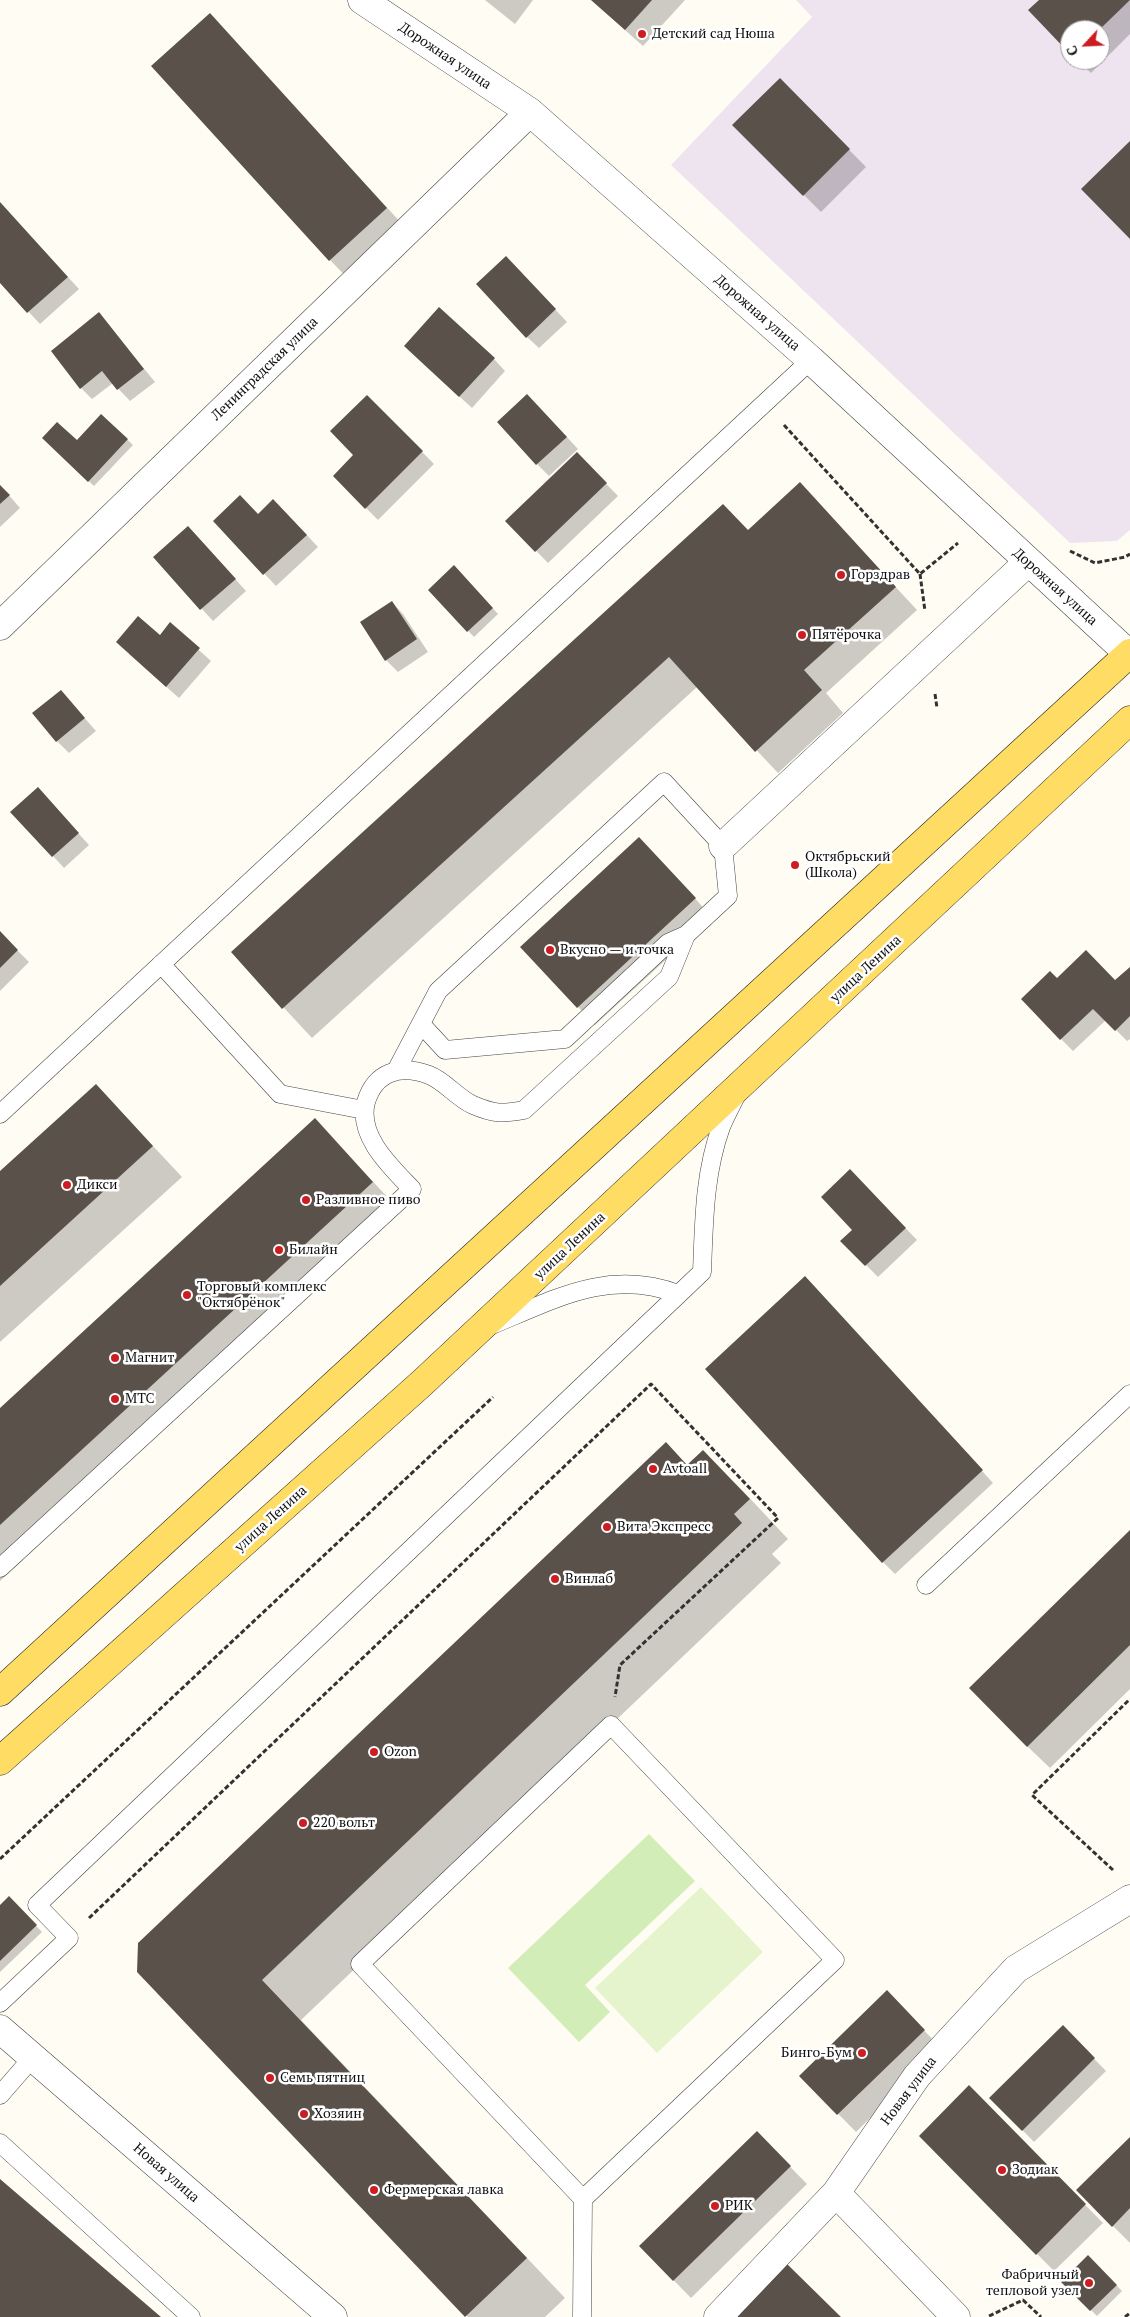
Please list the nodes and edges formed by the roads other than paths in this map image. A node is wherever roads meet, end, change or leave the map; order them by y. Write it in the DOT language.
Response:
graph roads {
  1 [pos="362,0"];
  2 [pos="530,112"];
  3 [pos="811,360"];
  4 [pos="1027,563"];
  5 [pos="0,626"];
  6 [pos="1130,654"];
  7 [pos="1130,720"];
  8 [pos="723,846"];
  9 [pos="686,935"];
  10 [pos="161,964"];
  11 [pos="421,1024"];
  12 [pos="397,1069"];
  13 [pos="741,1087"];
  14 [pos="364,1110"];
  15 [pos="0,1114"];
  16 [pos="678,1294"];
  17 [pos="478,1331"];
  18 [pos="1130,1394"];
  19 [pos="0,1568"];
  20 [pos="926,1585"];
  21 [pos="0,1692"];
  22 [pos="0,1761"];
  23 [pos="1130,1899"];
  24 [pos="0,2003"];
  25 [pos="0,2029"];
  26 [pos="33,2057"];
  27 [pos="0,2094"];
  28 [pos="0,2143"];
  29 [pos="836,2193"];
  30 [pos="583,2199"];
  31 [pos="191,2317"];
  32 [pos="333,2317"];
  33 [pos="582,2317"];
  34 [pos="718,2317"];
  35 [pos="956,2317"];
  1 -- 2 [label="street, Дорожная улица"];
  2 -- 3 [label="street, Дорожная улица"];
  2 -- 5 [label="street, Ленинградская улица"];
  3 -- 4 [label="street, Дорожная улица"];
  3 -- 10 [label="lane"];
  4 -- 6 [label="street, Дорожная улица"];
  4 -- 8 [label="street"];
  6 -- 21 [label="main road"];
  7 -- 13 [label="main road, улица Ленина"];
  8 -- 9 [label="lane"];
  8 -- 11 [label="lane"];
  9 -- 11 [label="lane"];
  9 -- 12 [label="lane"];
  10 -- 14 [label="lane"];
  10 -- 15 [label="lane"];
  11 -- 12 [label="lane"];
  12 -- 14 [label="lane"];
  13 -- 16 [label="lane"];
  13 -- 17 [label="main road, улица Ленина"];
  14 -- 19 [label="lane"];
  16 -- 17 [label="lane"];
  16 -- 24 [label="lane"];
  17 -- 22 [label="main road, улица Ленина"];
  18 -- 20 [label="lane"];
  23 -- 29 [label="street, Новая улица"];
  25 -- 26 [label="street, Новая улица"];
  26 -- 27 [label="lane"];
  26 -- 32 [label="street, Новая улица"];
  28 -- 31 [label="lane"];
  29 -- 34 [label="street, Новая улица"];
  29 -- 35 [label="street"];
  30 -- 30 [label="lane"];
  30 -- 33 [label="lane"];
}
